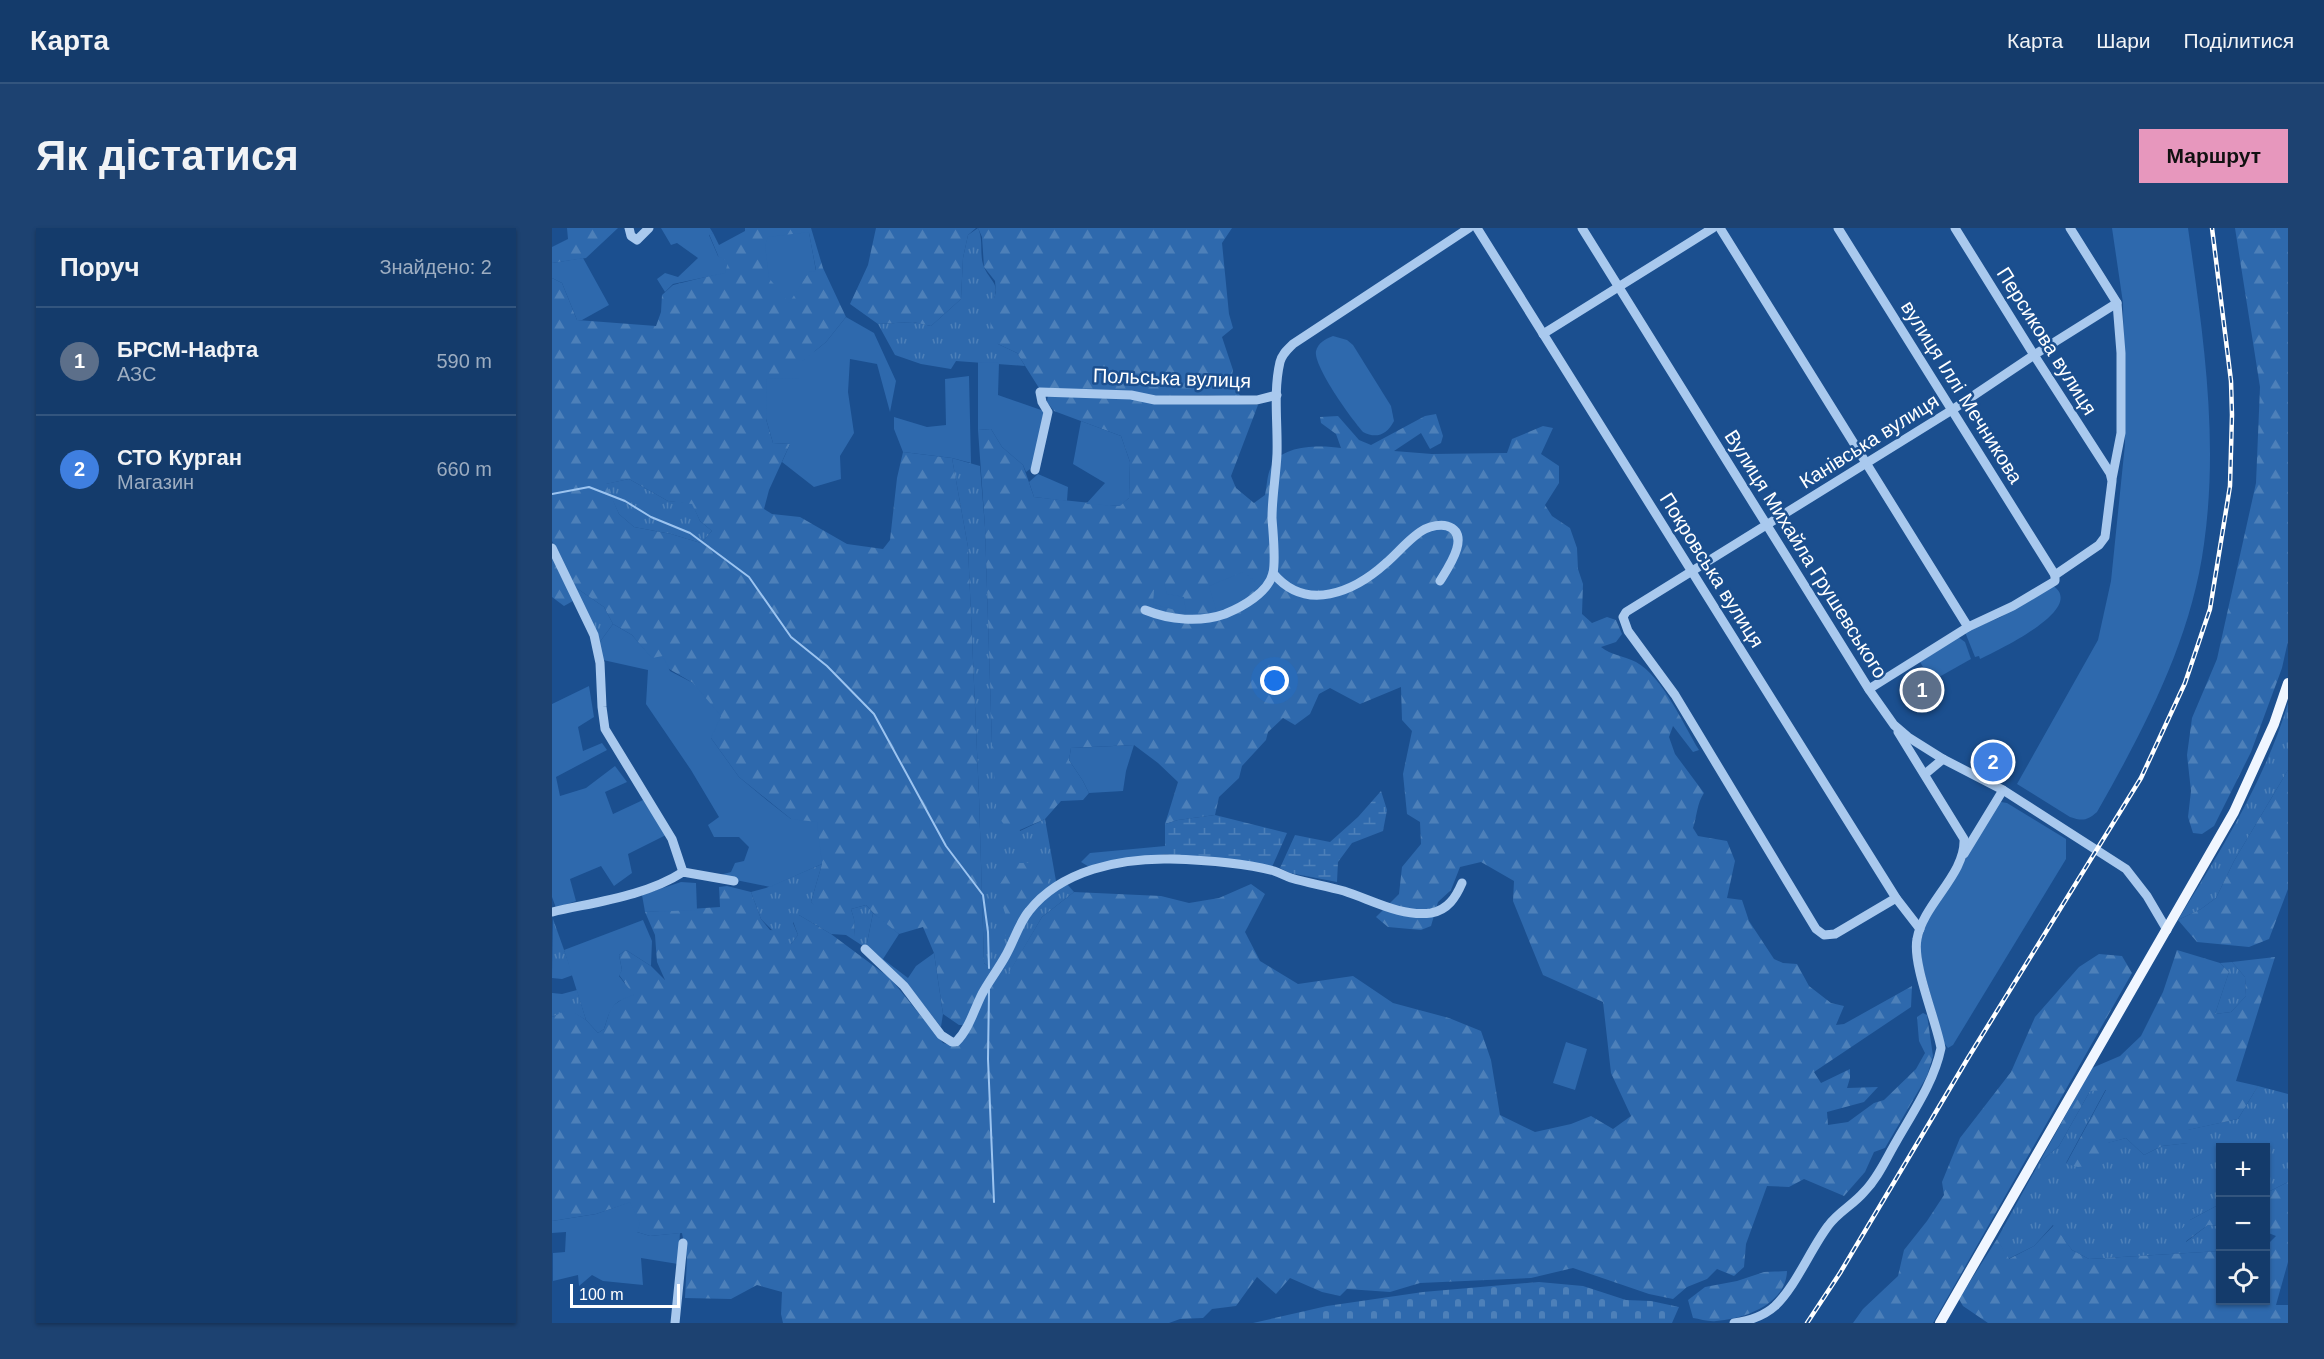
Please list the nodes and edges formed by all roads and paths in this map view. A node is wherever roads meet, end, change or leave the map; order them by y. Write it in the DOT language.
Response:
graph roads {
  1 [pos="629,228"];
  2 [pos="649,228"];
  3 [pos="1469,228"];
  4 [pos="1477,228"];
  5 [pos="1582,228"];
  6 [pos="1713,228"];
  7 [pos="1720,228"];
  8 [pos="1838,228"];
  9 [pos="1955,228"];
  10 [pos="2070,228"];
  11 [pos="1619,287"];
  12 [pos="2117,303"];
  13 [pos="1543,334"];
  14 [pos="2034,355"];
  15 [pos="1277,395"];
  16 [pos="1952,410"];
  17 [pos="1866,464"];
  18 [pos="1035,470"];
  19 [pos="2111,477"];
  20 [pos="1767,526"];
  21 [pos="552,548"];
  22 [pos="1273,573"];
  23 [pos="1692,573"];
  24 [pos="2055,575"];
  25 [pos="1440,581"];
  26 [pos="1145,610"];
  27 [pos="1968,627"];
  28 [pos="2288,683"];
  29 [pos="1869,689"];
  30 [pos="1894,725"];
  31 [pos="1943,759"];
  32 [pos="1925,774"];
  33 [pos="2003,790"];
  34 [pos="1963,856"];
  35 [pos="683,872"];
  36 [pos="734,881"];
  37 [pos="1462,883"];
  38 [pos="1896,898"];
  39 [pos="552,912"];
  40 [pos="1920,928"];
  41 [pos="2168,930"];
  42 [pos="865,949"];
  43 [pos="683,1243"];
  44 [pos="675,1323"];
  45 [pos="1734,1323"];
  46 [pos="1940,1323"];
  1 -- 2 [label="street"];
  3 -- 15 [label="street"];
  4 -- 13 [label="street, Покровська вулиця"];
  5 -- 11 [label="street, Вулиця Михайла Грушевського"];
  6 -- 11 [label="street"];
  7 -- 17 [label="street"];
  8 -- 16 [label="street, вулиця Іллі Мечникова"];
  9 -- 14 [label="street, Персикова вулиця"];
  10 -- 12 [label="street"];
  11 -- 13 [label="street"];
  11 -- 20 [label="street, Вулиця Михайла Грушевського"];
  12 -- 14 [label="street, Канівська вулиця"];
  12 -- 19 [label="street"];
  13 -- 23 [label="street, Покровська вулиця"];
  14 -- 16 [label="street, Канівська вулиця"];
  14 -- 19 [label="street, Персикова вулиця"];
  15 -- 18 [label="street, Польська вулиця"];
  15 -- 22 [label="street, Польська вулиця"];
  16 -- 17 [label="street, Канівська вулиця"];
  16 -- 24 [label="street, вулиця Іллі Мечникова"];
  17 -- 20 [label="street, Канівська вулиця"];
  17 -- 27 [label="street"];
  19 -- 24 [label="street"];
  20 -- 23 [label="street, Канівська вулиця"];
  20 -- 29 [label="street, Вулиця Михайла Грушевського"];
  21 -- 35 [label="street"];
  22 -- 25 [label="street"];
  22 -- 26 [label="street"];
  23 -- 38 [label="street, Покровська вулиця"];
  23 -- 38 [label="street, Канівська вулиця"];
  24 -- 27 [label="street"];
  27 -- 29 [label="street"];
  28 -- 41 [label="main road"];
  29 -- 30 [label="street, Вулиця Михайла Грушевського"];
  30 -- 31 [label="street, Вулиця Михайла Грушевського"];
  30 -- 32 [label="street"];
  31 -- 32 [label="street"];
  31 -- 33 [label="street, Вулиця Михайла Грушевського"];
  32 -- 34 [label="street"];
  33 -- 34 [label="street"];
  33 -- 41 [label="street, Вулиця Михайла Грушевського"];
  34 -- 40 [label="street"];
  35 -- 36 [label="street"];
  35 -- 39 [label="street"];
  37 -- 42 [label="street"];
  38 -- 40 [label="street, Покровська вулиця"];
  40 -- 45 [label="street"];
  41 -- 46 [label="main road"];
  43 -- 44 [label="street"];
}
